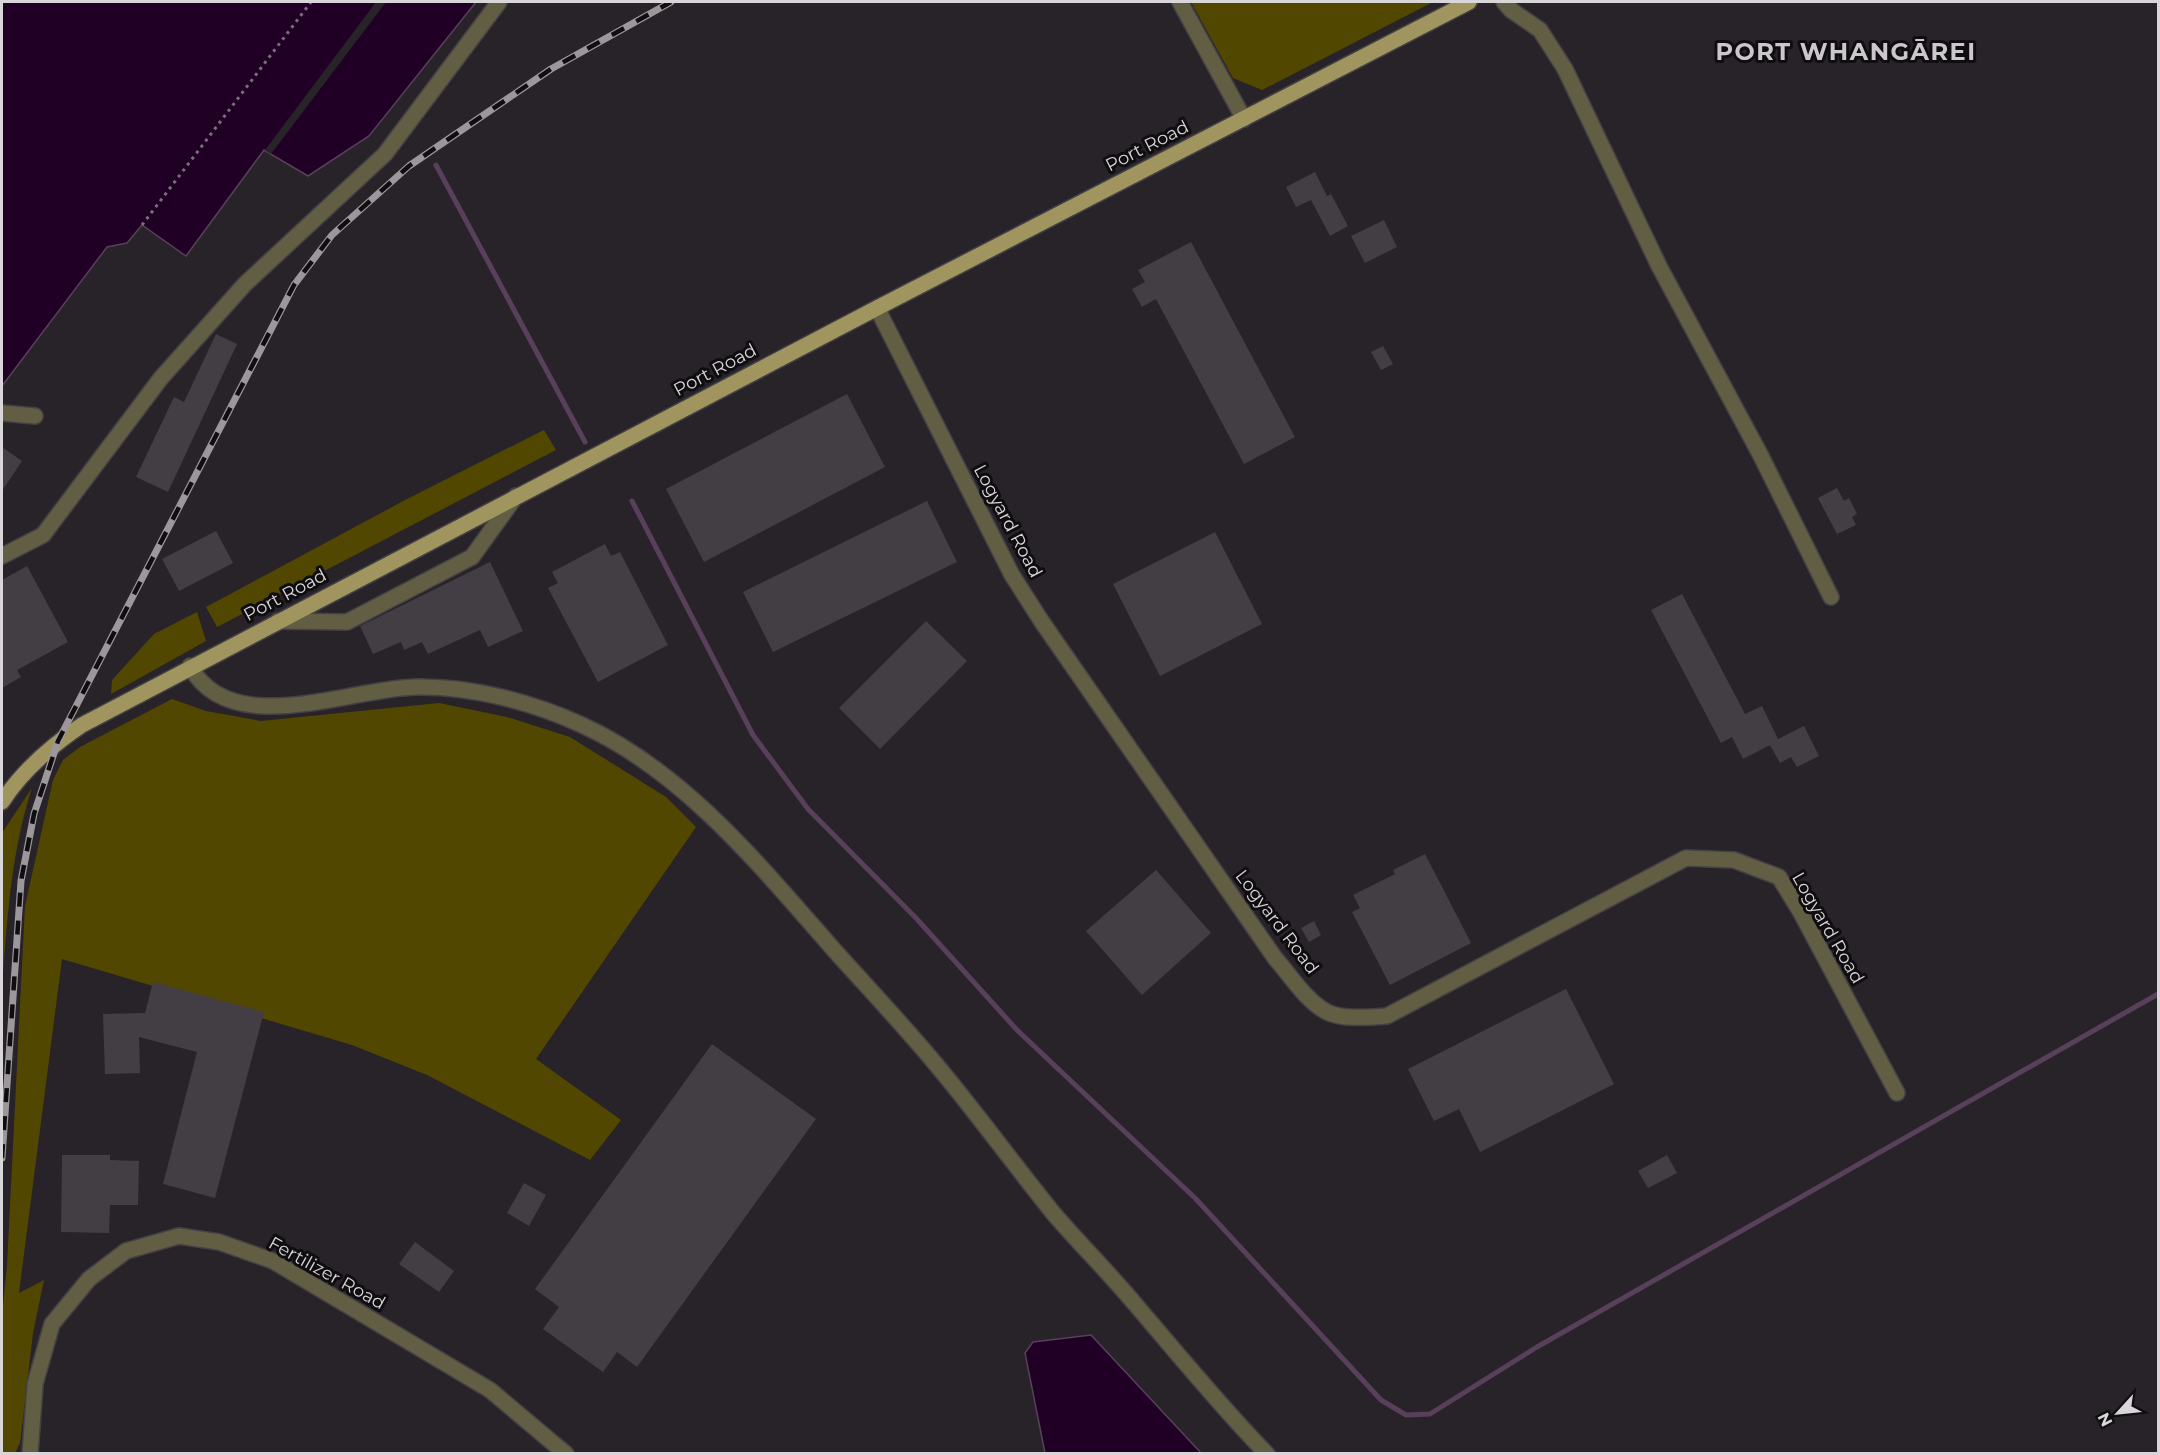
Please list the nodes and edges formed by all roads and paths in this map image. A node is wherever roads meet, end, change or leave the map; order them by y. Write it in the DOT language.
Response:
graph roads {
  1 [pos="311,2"];
  2 [pos="499,2"];
  3 [pos="1180,2"];
  4 [pos="1469,2"];
  5 [pos="1504,2"];
  6 [pos="1244,118"];
  7 [pos="142,225"];
  8 [pos="877,308"];
  9 [pos="2,413"];
  10 [pos="35,416"];
  11 [pos="516,496"];
  12 [pos="3,551"];
  13 [pos="1831,597"];
  14 [pos="278,621"];
  15 [pos="190,666"];
  16 [pos="2,802"];
  17 [pos="1897,1093"];
  18 [pos="30,1454"];
  19 [pos="566,1454"];
  20 [pos="1268,1454"];
  1 -- 7 [label="path"];
  2 -- 12 [label="street"];
  3 -- 6 [label="street"];
  4 -- 6 [label="main road, Port Road"];
  5 -- 13 [label="street"];
  6 -- 8 [label="main road, Port Road"];
  8 -- 11 [label="main road, Port Road"];
  8 -- 17 [label="street, Logyard Road"];
  9 -- 10 [label="street"];
  11 -- 14 [label="main road, Port Road"];
  11 -- 14 [label="street"];
  14 -- 15 [label="main road, Port Road"];
  15 -- 16 [label="main road, Port Road"];
  15 -- 20 [label="street"];
  18 -- 19 [label="street, Fertilizer Road"];
}
